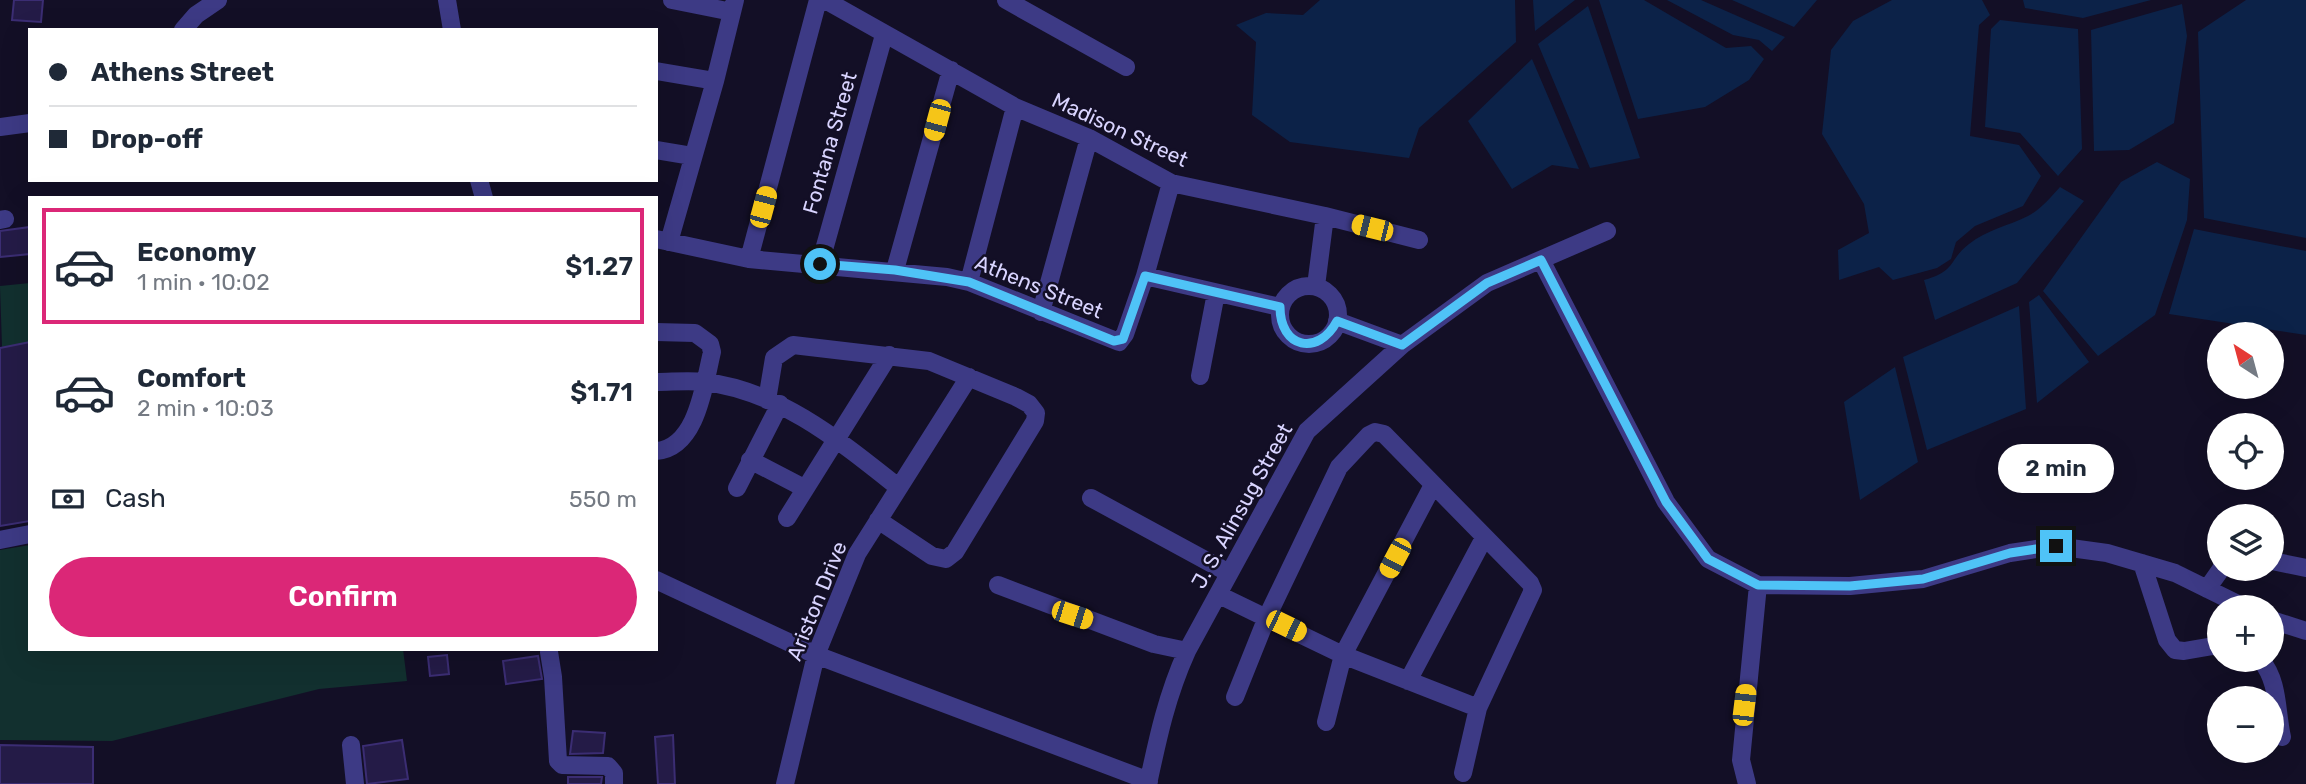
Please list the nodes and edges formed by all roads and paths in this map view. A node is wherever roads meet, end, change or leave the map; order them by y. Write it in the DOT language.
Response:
graph roads {
  1 [pos="218,0"];
  2 [pos="447,0"];
  3 [pos="672,0"];
  4 [pos="818,0"];
  5 [pos="825,0"];
  6 [pos="1006,0"];
  7 [pos="733,6"];
  8 [pos="185,28"];
  9 [pos="452,28"];
  10 [pos="884,35"];
  11 [pos="1126,67"];
  12 [pos="951,70"];
  13 [pos="658,71"];
  14 [pos="715,81"];
  15 [pos="1015,107"];
  16 [pos="28,124"];
  17 [pos="0,127"];
  18 [pos="1089,138"];
  19 [pos="658,150"];
  20 [pos="692,156"];
  21 [pos="1171,183"];
  22 [pos="1325,216"];
  23 [pos="1607,231"];
  24 [pos="662,240"];
  25 [pos="1419,240"];
  26 [pos="750,259"];
  27 [pos="1541,260"];
  28 [pos="820,264"];
  29 [pos="895,270"];
  30 [pos="1145,276"];
  31 [pos="969,282"];
  32 [pos="1316,286"];
  33 [pos="1216,293"];
  34 [pos="1280,307"];
  35 [pos="1041,312"];
  36 [pos="1337,321"];
  37 [pos="658,332"];
  38 [pos="1402,345"];
  39 [pos="889,355"];
  40 [pos="1200,376"];
  41 [pos="969,377"];
  42 [pos="658,382"];
  43 [pos="705,382"];
  44 [pos="774,402"];
  45 [pos="835,438"];
  46 [pos="658,450"];
  47 [pos="750,460"];
  48 [pos="1433,485"];
  49 [pos="898,487"];
  50 [pos="737,488"];
  51 [pos="804,488"];
  52 [pos="1091,498"];
  53 [pos="787,518"];
  54 [pos="878,520"];
  55 [pos="28,534"];
  56 [pos="1484,538"];
  57 [pos="0,540"];
  58 [pos="2142,563"];
  59 [pos="2284,563"];
  60 [pos="2306,568"];
  61 [pos="1229,573"];
  62 [pos="658,581"];
  63 [pos="2213,581"];
  64 [pos="998,585"];
  65 [pos="1758,585"];
  66 [pos="2207,589"];
  67 [pos="1219,595"];
  68 [pos="2219,595"];
  69 [pos="1267,617"];
  70 [pos="2284,624"];
  71 [pos="2306,631"];
  72 [pos="2207,647"];
  73 [pos="1187,651"];
  74 [pos="549,652"];
  75 [pos="1343,654"];
  76 [pos="816,655"];
  77 [pos="1408,681"];
  78 [pos="1235,697"];
  79 [pos="1478,708"];
  80 [pos="1326,722"];
  81 [pos="351,744"];
  82 [pos="1463,773"];
  83 [pos="1149,782"];
  84 [pos="355,784"];
  85 [pos="614,784"];
  86 [pos="785,784"];
  87 [pos="1747,784"];
  1 -- 8 [label="street"];
  2 -- 9 [label="street"];
  3 -- 7 [label="street"];
  4 -- 26 [label="street"];
  5 -- 10 [label="street, Madison Street"];
  6 -- 11 [label="street"];
  7 -- 14 [label="street"];
  10 -- 12 [label="street, Madison Street"];
  10 -- 28 [label="street, Fontana Street"];
  12 -- 15 [label="street, Madison Street"];
  12 -- 29 [label="street"];
  13 -- 14 [label="street"];
  14 -- 20 [label="street"];
  15 -- 18 [label="street, Madison Street"];
  15 -- 31 [label="street"];
  16 -- 17 [label="street"];
  18 -- 21 [label="street, Madison Street"];
  18 -- 35 [label="street"];
  19 -- 20 [label="street"];
  20 -- 24 [label="street"];
  21 -- 22 [label="street, Madison Street"];
  21 -- 30 [label="street"];
  22 -- 25 [label="street, Madison Street"];
  22 -- 32 [label="street"];
  23 -- 27 [label="street, J. S. Alinsug Street"];
  24 -- 26 [label="street, Athens Street"];
  26 -- 28 [label="street, Athens Street"];
  27 -- 38 [label="street, J. S. Alinsug Street"];
  27 -- 65 [label="street"];
  28 -- 29 [label="street, Athens Street"];
  29 -- 31 [label="street, Athens Street"];
  30 -- 33 [label="street"];
  30 -- 35 [label="street, Athens Street"];
  31 -- 35 [label="street, Athens Street"];
  32 -- 34 [label="street"];
  32 -- 36 [label="street"];
  33 -- 34 [label="street"];
  33 -- 40 [label="street"];
  34 -- 36 [label="street"];
  36 -- 38 [label="street"];
  37 -- 43 [label="street"];
  38 -- 61 [label="street, J. S. Alinsug Street"];
  39 -- 41 [label="street"];
  39 -- 44 [label="street"];
  39 -- 45 [label="street"];
  41 -- 49 [label="street, Ariston Drive"];
  41 -- 54 [label="street"];
  42 -- 43 [label="street"];
  43 -- 44 [label="street"];
  43 -- 46 [label="street"];
  44 -- 45 [label="street"];
  44 -- 47 [label="street"];
  45 -- 49 [label="street"];
  45 -- 51 [label="street"];
  47 -- 50 [label="street"];
  47 -- 51 [label="street"];
  48 -- 56 [label="street"];
  48 -- 69 [label="street"];
  48 -- 75 [label="street"];
  49 -- 54 [label="street, Ariston Drive"];
  51 -- 53 [label="street"];
  52 -- 61 [label="street"];
  54 -- 76 [label="street, Ariston Drive"];
  55 -- 57 [label="street"];
  56 -- 77 [label="street"];
  56 -- 79 [label="street"];
  58 -- 65 [label="street"];
  58 -- 66 [label="street"];
  58 -- 72 [label="street"];
  59 -- 60 [label="street"];
  61 -- 67 [label="street, J. S. Alinsug Street"];
  62 -- 76 [label="street"];
  63 -- 66 [label="street"];
  64 -- 73 [label="street"];
  65 -- 87 [label="street"];
  66 -- 68 [label="street"];
  67 -- 69 [label="street"];
  67 -- 73 [label="street, J. S. Alinsug Street"];
  69 -- 75 [label="street"];
  69 -- 78 [label="street"];
  70 -- 71 [label="street"];
  73 -- 83 [label="street, J. S. Alinsug Street"];
  74 -- 85 [label="street"];
  75 -- 77 [label="street"];
  75 -- 80 [label="street"];
  76 -- 83 [label="street"];
  76 -- 86 [label="street, Ariston Drive"];
  77 -- 79 [label="street"];
  79 -- 82 [label="street"];
  81 -- 84 [label="street"];
}
